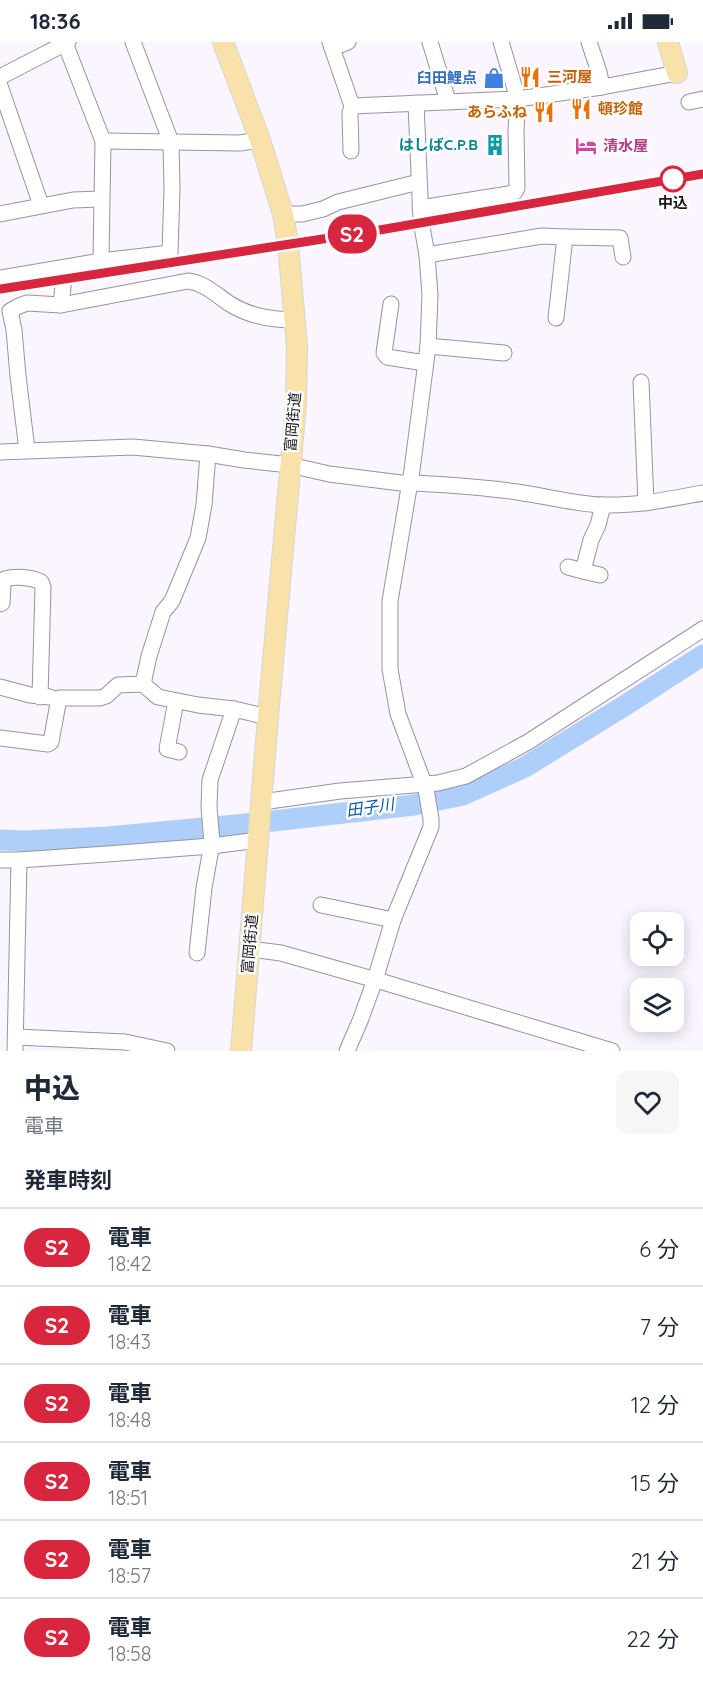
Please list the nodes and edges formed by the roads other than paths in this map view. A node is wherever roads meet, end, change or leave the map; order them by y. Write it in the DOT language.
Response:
graph roads {
  1 [pos="133,42"];
  2 [pos="223,42"];
  3 [pos="348,42"];
  4 [pos="430,42"];
  5 [pos="501,42"];
  6 [pos="589,42"];
  7 [pos="668,42"];
  8 [pos="66,43"];
  9 [pos="331,45"];
  10 [pos="677,73"];
  11 [pos="0,77"];
  12 [pos="0,86"];
  13 [pos="602,87"];
  14 [pos="518,99"];
  15 [pos="448,101"];
  16 [pos="416,103"];
  17 [pos="352,106"];
  18 [pos="260,140"];
  19 [pos="103,141"];
  20 [pos="171,142"];
  21 [pos="351,151"];
  22 [pos="420,182"];
  23 [pos="101,199"];
  24 [pos="41,205"];
  25 [pos="420,208"];
  26 [pos="0,213"];
  27 [pos="282,214"];
  28 [pos="565,237"];
  29 [pos="427,255"];
  30 [pos="623,256"];
  31 [pos="101,261"];
  32 [pos="65,268"];
  33 [pos="0,278"];
  34 [pos="391,304"];
  35 [pos="61,305"];
  36 [pos="556,318"];
  37 [pos="295,320"];
  38 [pos="428,346"];
  39 [pos="504,353"];
  40 [pos="425,363"];
  41 [pos="641,382"];
  42 [pos="27,450"];
  43 [pos="0,452"];
  44 [pos="208,454"];
  45 [pos="290,465"];
  46 [pos="408,484"];
  47 [pos="703,493"];
  48 [pos="646,503"];
  49 [pos="603,505"];
  50 [pos="600,575"];
  51 [pos="0,604"];
  52 [pos="703,629"];
  53 [pos="143,684"];
  54 [pos="0,687"];
  55 [pos="40,697"];
  56 [pos="59,698"];
  57 [pos="176,701"];
  58 [pos="234,709"];
  59 [pos="268,717"];
  60 [pos="0,738"];
  61 [pos="179,752"];
  62 [pos="425,787"];
  63 [pos="261,807"];
  64 [pos="259,839"];
  65 [pos="211,845"];
  66 [pos="0,860"];
  67 [pos="19,860"];
  68 [pos="321,904"];
  69 [pos="393,920"];
  70 [pos="250,949"];
  71 [pos="197,953"];
  72 [pos="375,980"];
  73 [pos="16,1044"];
  74 [pos="166,1051"];
  75 [pos="241,1051"];
  76 [pos="347,1051"];
  77 [pos="612,1051"];
  1 -- 20 [label="street"];
  2 -- 18 [label="main road, 富岡街道"];
  3 -- 9 [label="street"];
  4 -- 15 [label="street"];
  5 -- 14 [label="street"];
  6 -- 13 [label="street"];
  7 -- 10 [label="main road"];
  8 -- 11 [label="street"];
  8 -- 19 [label="street"];
  9 -- 17 [label="street"];
  10 -- 13 [label="street"];
  12 -- 24 [label="street"];
  13 -- 14 [label="street"];
  14 -- 15 [label="street"];
  14 -- 25 [label="street"];
  15 -- 16 [label="street"];
  16 -- 17 [label="street"];
  16 -- 22 [label="street"];
  17 -- 21 [label="street"];
  18 -- 20 [label="street"];
  18 -- 27 [label="main road, 富岡街道"];
  19 -- 20 [label="street"];
  19 -- 23 [label="street"];
  20 -- 31 [label="street"];
  22 -- 25 [label="street"];
  22 -- 27 [label="street"];
  23 -- 24 [label="street"];
  23 -- 31 [label="street"];
  24 -- 26 [label="street"];
  25 -- 29 [label="street"];
  27 -- 37 [label="main road, 富岡街道"];
  28 -- 29 [label="street"];
  28 -- 30 [label="street"];
  28 -- 36 [label="street"];
  29 -- 38 [label="street"];
  31 -- 32 [label="street"];
  32 -- 33 [label="street"];
  32 -- 35 [label="street"];
  34 -- 40 [label="street"];
  35 -- 37 [label="street"];
  35 -- 42 [label="street"];
  37 -- 45 [label="main road, 富岡街道"];
  38 -- 39 [label="street"];
  38 -- 40 [label="street"];
  40 -- 46 [label="street"];
  41 -- 48 [label="street"];
  42 -- 43 [label="street"];
  42 -- 44 [label="street"];
  44 -- 45 [label="street"];
  44 -- 53 [label="street"];
  45 -- 46 [label="street"];
  45 -- 59 [label="main road, 富岡街道"];
  46 -- 49 [label="street"];
  46 -- 62 [label="street"];
  47 -- 48 [label="street"];
  48 -- 49 [label="street"];
  49 -- 50 [label="street"];
  51 -- 55 [label="street"];
  52 -- 62 [label="street"];
  53 -- 56 [label="street"];
  53 -- 57 [label="street"];
  54 -- 55 [label="street"];
  55 -- 56 [label="street"];
  56 -- 60 [label="street"];
  57 -- 58 [label="street"];
  57 -- 61 [label="street"];
  58 -- 59 [label="street"];
  58 -- 65 [label="street"];
  59 -- 63 [label="main road, 富岡街道"];
  62 -- 63 [label="street"];
  62 -- 69 [label="street"];
  63 -- 64 [label="main road, 富岡街道"];
  64 -- 65 [label="street"];
  64 -- 70 [label="main road, 富岡街道"];
  65 -- 67 [label="street"];
  65 -- 71 [label="street"];
  66 -- 67 [label="street"];
  67 -- 73 [label="street"];
  68 -- 69 [label="street"];
  69 -- 72 [label="street"];
  70 -- 72 [label="street"];
  70 -- 75 [label="main road, 富岡街道"];
  72 -- 76 [label="street"];
  72 -- 77 [label="street"];
  73 -- 74 [label="street"];
}
